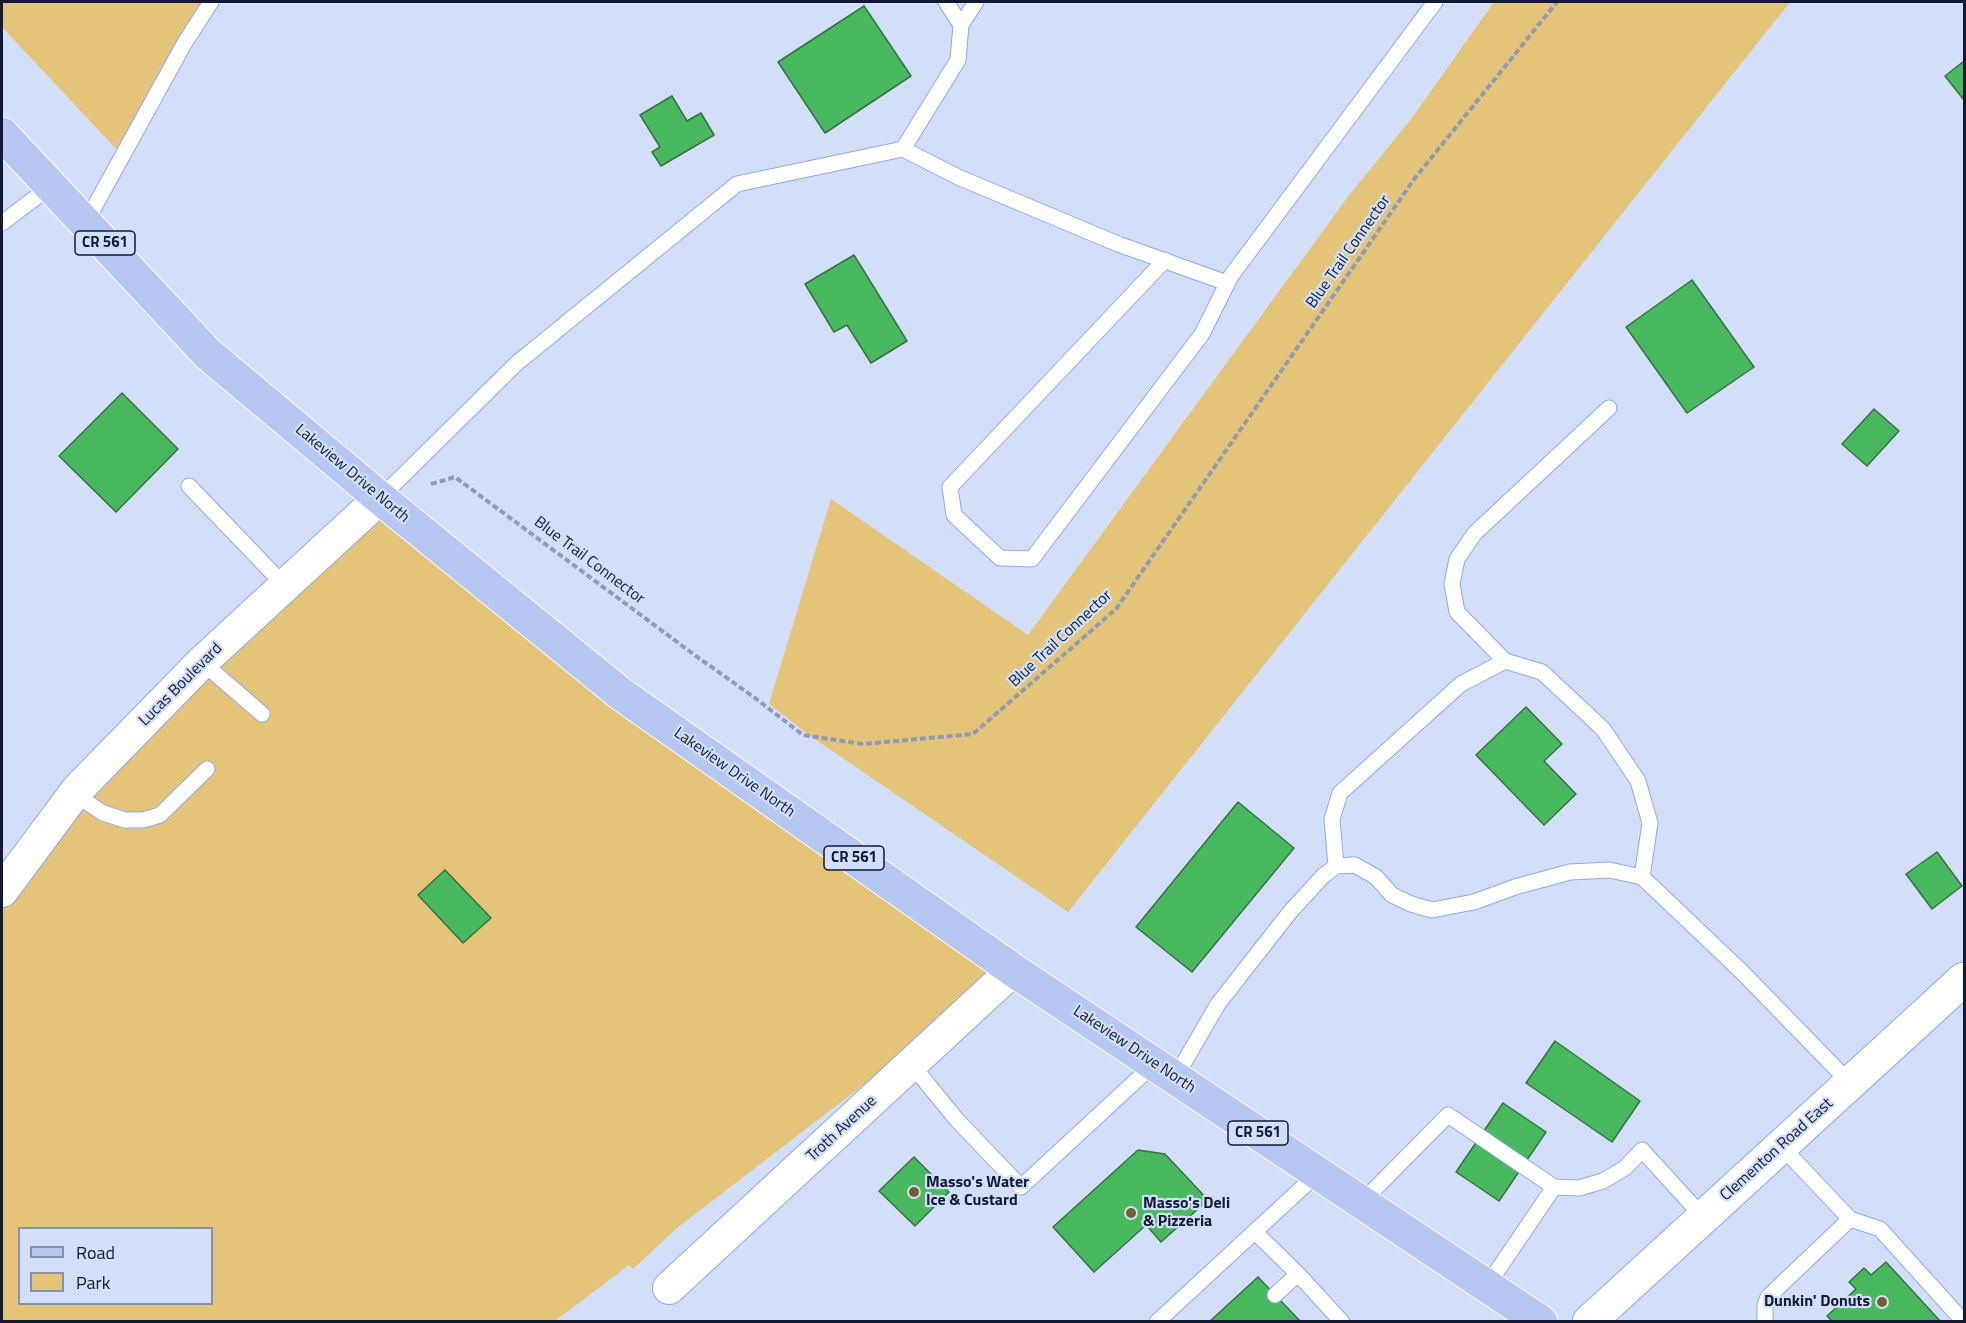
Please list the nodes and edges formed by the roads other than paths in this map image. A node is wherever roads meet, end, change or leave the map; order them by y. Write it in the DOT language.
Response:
graph roads {
  1 [pos="211,2"];
  2 [pos="946,2"];
  3 [pos="976,2"];
  4 [pos="1435,2"];
  5 [pos="961,25"];
  6 [pos="2,134"];
  7 [pos="903,149"];
  8 [pos="51,186"];
  9 [pos="86,222"];
  10 [pos="2,223"];
  11 [pos="1165,260"];
  12 [pos="1227,283"];
  13 [pos="1609,408"];
  14 [pos="189,486"];
  15 [pos="380,498"];
  16 [pos="285,586"];
  17 [pos="1505,661"];
  18 [pos="202,662"];
  19 [pos="262,714"];
  20 [pos="207,769"];
  21 [pos="77,790"];
  22 [pos="1336,866"];
  23 [pos="1642,877"];
  24 [pos="2,891"];
  25 [pos="1013,970"];
  26 [pos="1965,979"];
  27 [pos="912,1065"];
  28 [pos="1165,1071"];
  29 [pos="1850,1083"];
  30 [pos="1780,1146"];
  31 [pos="1318,1173"];
  32 [pos="1554,1187"];
  33 [pos="1362,1202"];
  34 [pos="1703,1217"];
  35 [pos="1850,1220"];
  36 [pos="1255,1232"];
  37 [pos="1298,1274"];
  38 [pos="1487,1286"];
  39 [pos="669,1288"];
  40 [pos="1275,1295"];
  41 [pos="1159,1321"];
  42 [pos="1342,1322"];
  43 [pos="1541,1322"];
  44 [pos="1589,1322"];
  45 [pos="1765,1322"];
  46 [pos="1964,1322"];
  1 -- 9 [label="lane"];
  2 -- 5 [label="lane"];
  3 -- 5 [label="lane"];
  4 -- 12 [label="lane"];
  5 -- 7 [label="lane"];
  6 -- 8 [label="main road, Lakeview Drive North / CR 561"];
  7 -- 11 [label="lane"];
  7 -- 15 [label="lane"];
  8 -- 9 [label="main road, Lakeview Drive North / CR 561"];
  8 -- 10 [label="lane"];
  9 -- 15 [label="main road, Lakeview Drive North / CR 561"];
  11 -- 12 [label="lane"];
  11 -- 12 [label="lane"];
  13 -- 17 [label="lane"];
  14 -- 16 [label="lane"];
  15 -- 16 [label="street, Lucas Boulevard"];
  15 -- 25 [label="main road, Lakeview Drive North / CR 561"];
  16 -- 18 [label="street, Lucas Boulevard"];
  17 -- 22 [label="lane"];
  17 -- 23 [label="lane"];
  18 -- 19 [label="lane"];
  18 -- 21 [label="street, Lucas Boulevard"];
  20 -- 21 [label="lane"];
  21 -- 24 [label="street, Lucas Boulevard"];
  22 -- 23 [label="lane"];
  22 -- 28 [label="lane"];
  23 -- 29 [label="lane"];
  25 -- 27 [label="street, Troth Avenue"];
  25 -- 28 [label="main road, Lakeview Drive North / CR 561"];
  26 -- 29 [label="main road, Clementon Road East"];
  27 -- 28 [label="lane"];
  27 -- 39 [label="street, Troth Avenue"];
  28 -- 31 [label="main road, Lakeview Drive North / CR 561"];
  29 -- 30 [label="main road, Clementon Road East"];
  30 -- 34 [label="main road, Clementon Road East"];
  30 -- 35 [label="lane"];
  31 -- 33 [label="main road, Lakeview Drive North / CR 561"];
  31 -- 36 [label="lane"];
  32 -- 33 [label="lane"];
  32 -- 34 [label="lane"];
  32 -- 38 [label="lane"];
  33 -- 38 [label="main road, Lakeview Drive North / CR 561"];
  34 -- 44 [label="main road, Clementon Road East"];
  35 -- 45 [label="lane"];
  35 -- 46 [label="lane"];
  36 -- 37 [label="lane"];
  36 -- 41 [label="lane"];
  37 -- 40 [label="lane"];
  37 -- 42 [label="lane"];
  38 -- 43 [label="main road, Lakeview Drive North / CR 561"];
}
